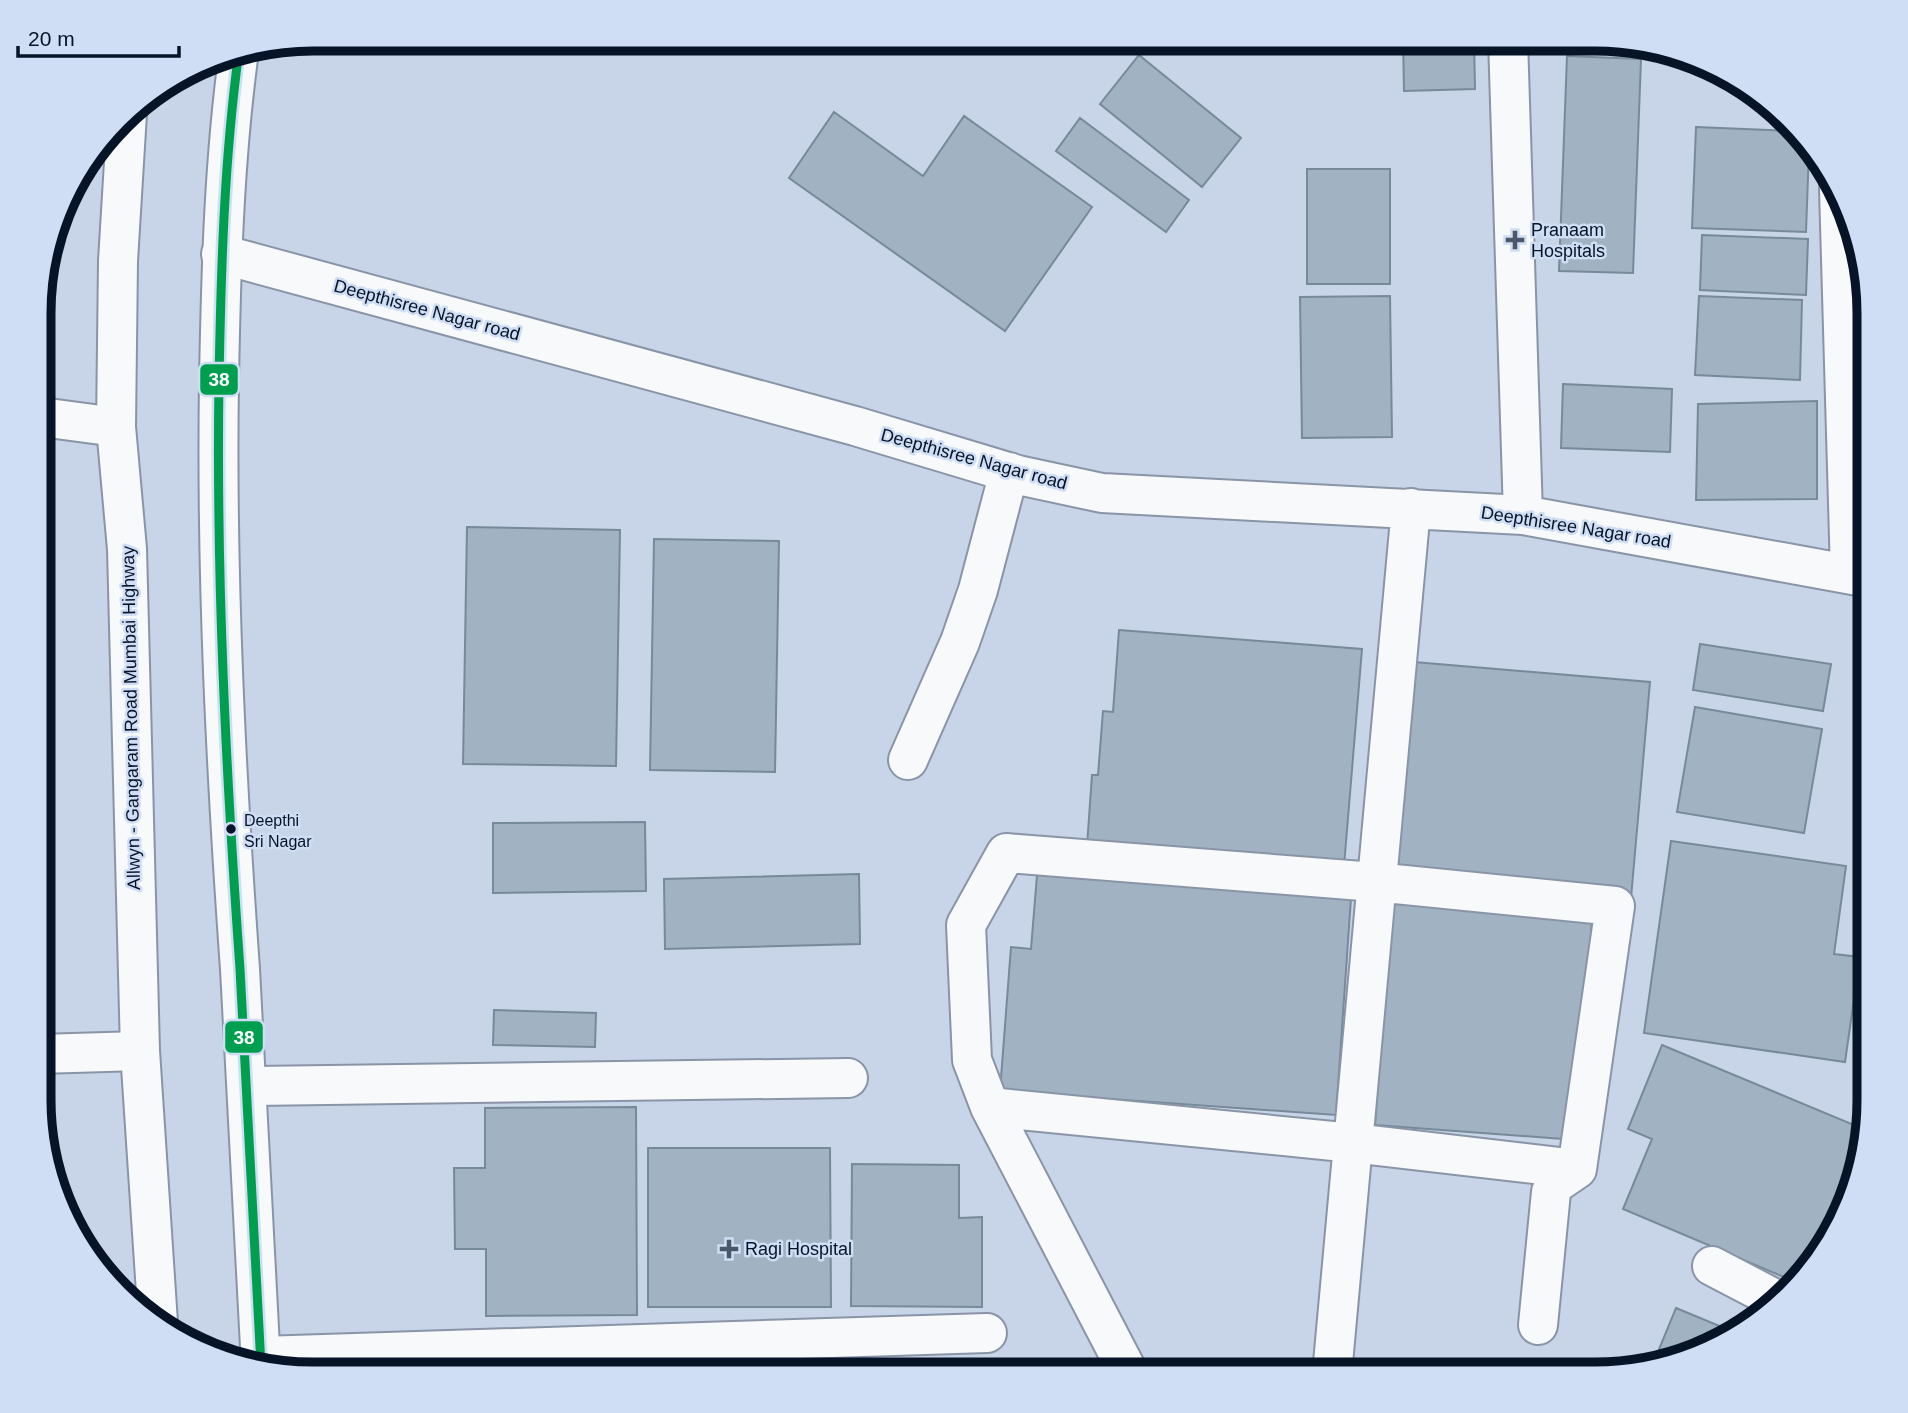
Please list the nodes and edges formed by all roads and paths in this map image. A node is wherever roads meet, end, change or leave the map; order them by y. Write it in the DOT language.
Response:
graph roads {
  1 [pos="1508,51"];
  2 [pos="237,62"];
  3 [pos="126,130"];
  4 [pos="1847,248"];
  5 [pos="221,254"];
  6 [pos="51,418"];
  7 [pos="116,428"];
  8 [pos="1014,474"];
  9 [pos="1857,500"];
  10 [pos="1411,508"];
  11 [pos="1523,516"];
  12 [pos="1857,574"];
  13 [pos="908,760"];
  14 [pos="1375,882"];
  15 [pos="140,1051"];
  16 [pos="51,1054"];
  17 [pos="848,1078"];
  18 [pos="247,1086"];
  19 [pos="990,1108"];
  20 [pos="1353,1143"];
  21 [pos="1577,1169"];
  22 [pos="1712,1266"];
  23 [pos="1769,1296"];
  24 [pos="157,1311"];
  25 [pos="1538,1325"];
  26 [pos="987,1333"];
  27 [pos="261,1357"];
  28 [pos="281,1360"];
  29 [pos="1123,1362"];
  30 [pos="1333,1362"];
  1 -- 11 [label="main road"];
  2 -- 5 [label="main road"];
  3 -- 7 [label="main road, Allwyn - Gangaram Road Mumbai Highway"];
  4 -- 9 [label="main road"];
  5 -- 8 [label="main road, Deepthisree Nagar road"];
  5 -- 18 [label="main road"];
  6 -- 7 [label="main road"];
  7 -- 15 [label="main road, Allwyn - Gangaram Road Mumbai Highway"];
  8 -- 10 [label="main road, Deepthisree Nagar road"];
  8 -- 13 [label="main road"];
  10 -- 11 [label="main road, Deepthisree Nagar road"];
  10 -- 14 [label="main road"];
  11 -- 12 [label="main road, Deepthisree Nagar road"];
  14 -- 19 [label="main road"];
  14 -- 20 [label="main road"];
  14 -- 21 [label="main road"];
  15 -- 16 [label="main road"];
  15 -- 24 [label="main road, Allwyn - Gangaram Road Mumbai Highway"];
  17 -- 18 [label="main road"];
  18 -- 27 [label="main road"];
  19 -- 20 [label="main road"];
  19 -- 29 [label="main road"];
  20 -- 21 [label="main road"];
  20 -- 30 [label="main road"];
  21 -- 25 [label="main road"];
  22 -- 23 [label="main road"];
  26 -- 28 [label="main road"];
}
